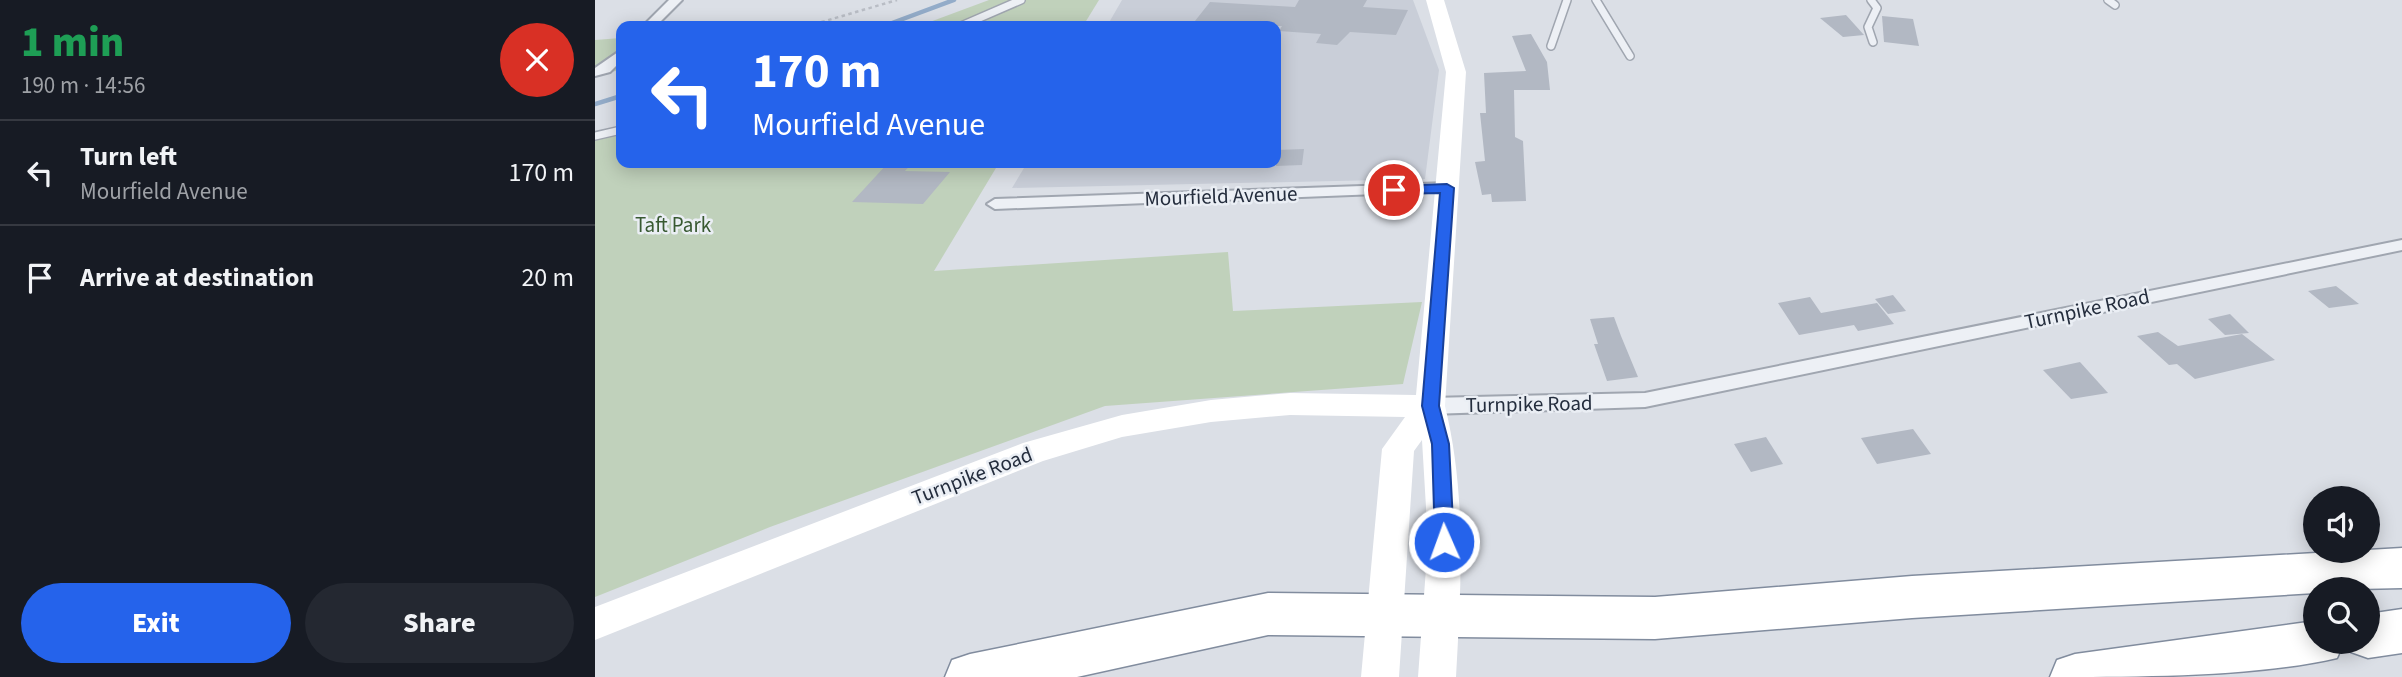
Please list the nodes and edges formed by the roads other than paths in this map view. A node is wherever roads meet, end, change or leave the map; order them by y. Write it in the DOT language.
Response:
graph roads {
  1 [pos="676,0"];
  2 [pos="1021,0"];
  3 [pos="1435,0"];
  4 [pos="1567,0"];
  5 [pos="1596,0"];
  6 [pos="1871,0"];
  7 [pos="2108,0"];
  8 [pos="2115,5"];
  9 [pos="654,21"];
  10 [pos="973,21"];
  11 [pos="1873,42"];
  12 [pos="1551,46"];
  13 [pos="1630,56"];
  14 [pos="616,58"];
  15 [pos="600,71"];
  16 [pos="616,131"];
  17 [pos="595,136"];
  18 [pos="1447,188"];
  19 [pos="995,204"];
  20 [pos="2402,244"];
  21 [pos="1430,406"];
  22 [pos="2402,568"];
  23 [pos="1387,616"];
  24 [pos="1441,617"];
  25 [pos="595,624"];
  26 [pos="2402,631"];
  27 [pos="2380,634"];
  28 [pos="2303,644"];
  29 [pos="970,677"];
  30 [pos="1380,677"];
  31 [pos="1437,677"];
  32 [pos="2075,677"];
  1 -- 9 [label="street"];
  2 -- 10 [label="lane"];
  3 -- 18 [label="street"];
  4 -- 12 [label="lane"];
  5 -- 13 [label="lane"];
  6 -- 11 [label="lane"];
  7 -- 8 [label="lane"];
  14 -- 15 [label="street"];
  16 -- 17 [label="lane"];
  18 -- 19 [label="street, Mourfield Avenue"];
  18 -- 21 [label="street"];
  20 -- 21 [label="street, Turnpike Road"];
  21 -- 23 [label="street"];
  21 -- 24 [label="street"];
  21 -- 25 [label="street, Turnpike Road"];
  22 -- 24 [label="highway"];
  23 -- 24 [label="highway"];
  23 -- 29 [label="highway"];
  23 -- 30 [label="street"];
  24 -- 31 [label="street"];
  26 -- 27 [label="highway"];
  28 -- 32 [label="highway"];
}
